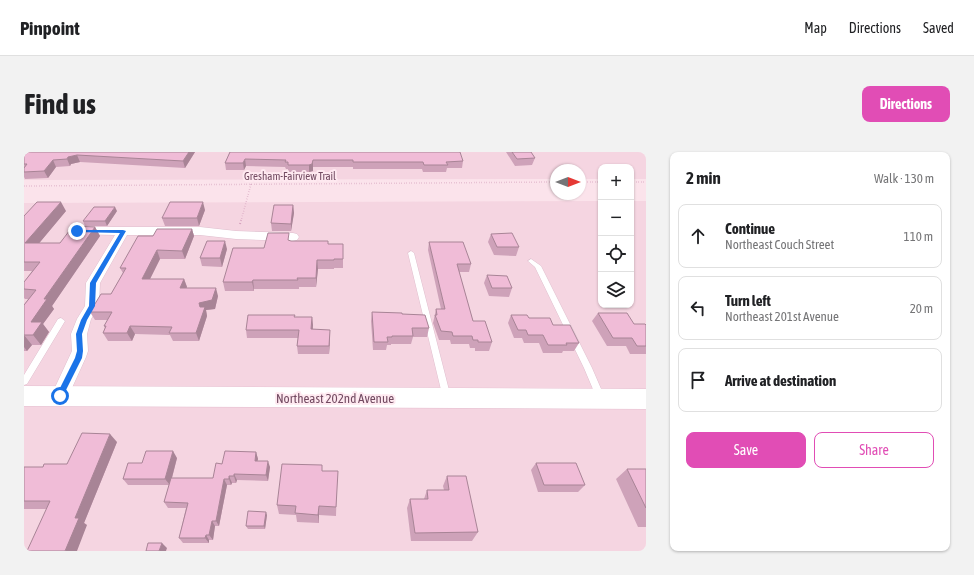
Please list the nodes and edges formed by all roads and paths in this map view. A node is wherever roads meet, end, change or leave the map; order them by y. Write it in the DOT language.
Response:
graph roads {
  1 [pos="550,182"];
  2 [pos="586,182"];
  3 [pos="598,182"];
  4 [pos="634,182"];
  5 [pos="646,182"];
  6 [pos="251,184"];
  7 [pos="24,186"];
  8 [pos="77,231"];
  9 [pos="123,231"];
  10 [pos="236,235"];
  11 [pos="293,237"];
  12 [pos="411,253"];
  13 [pos="531,262"];
  14 [pos="61,321"];
  15 [pos="24,382"];
  16 [pos="24,396"];
  17 [pos="60,396"];
  18 [pos="447,398"];
  19 [pos="602,398"];
  20 [pos="646,399"];
  1 -- 6 [label="path, Gresham-Fairview Trail"];
  2 -- 3 [label="path"];
  4 -- 5 [label="path"];
  6 -- 7 [label="path, Gresham-Fairview Trail"];
  6 -- 10 [label="path"];
  8 -- 9 [label="street"];
  9 -- 10 [label="street"];
  9 -- 17 [label="street"];
  10 -- 11 [label="street"];
  12 -- 18 [label="lane"];
  13 -- 19 [label="lane"];
  14 -- 15 [label="lane"];
  16 -- 17 [label="main road, Northeast 202nd Avenue"];
  17 -- 18 [label="main road, Northeast 202nd Avenue"];
  18 -- 19 [label="main road, Northeast 202nd Avenue"];
  19 -- 20 [label="main road, Northeast 202nd Avenue"];
}
